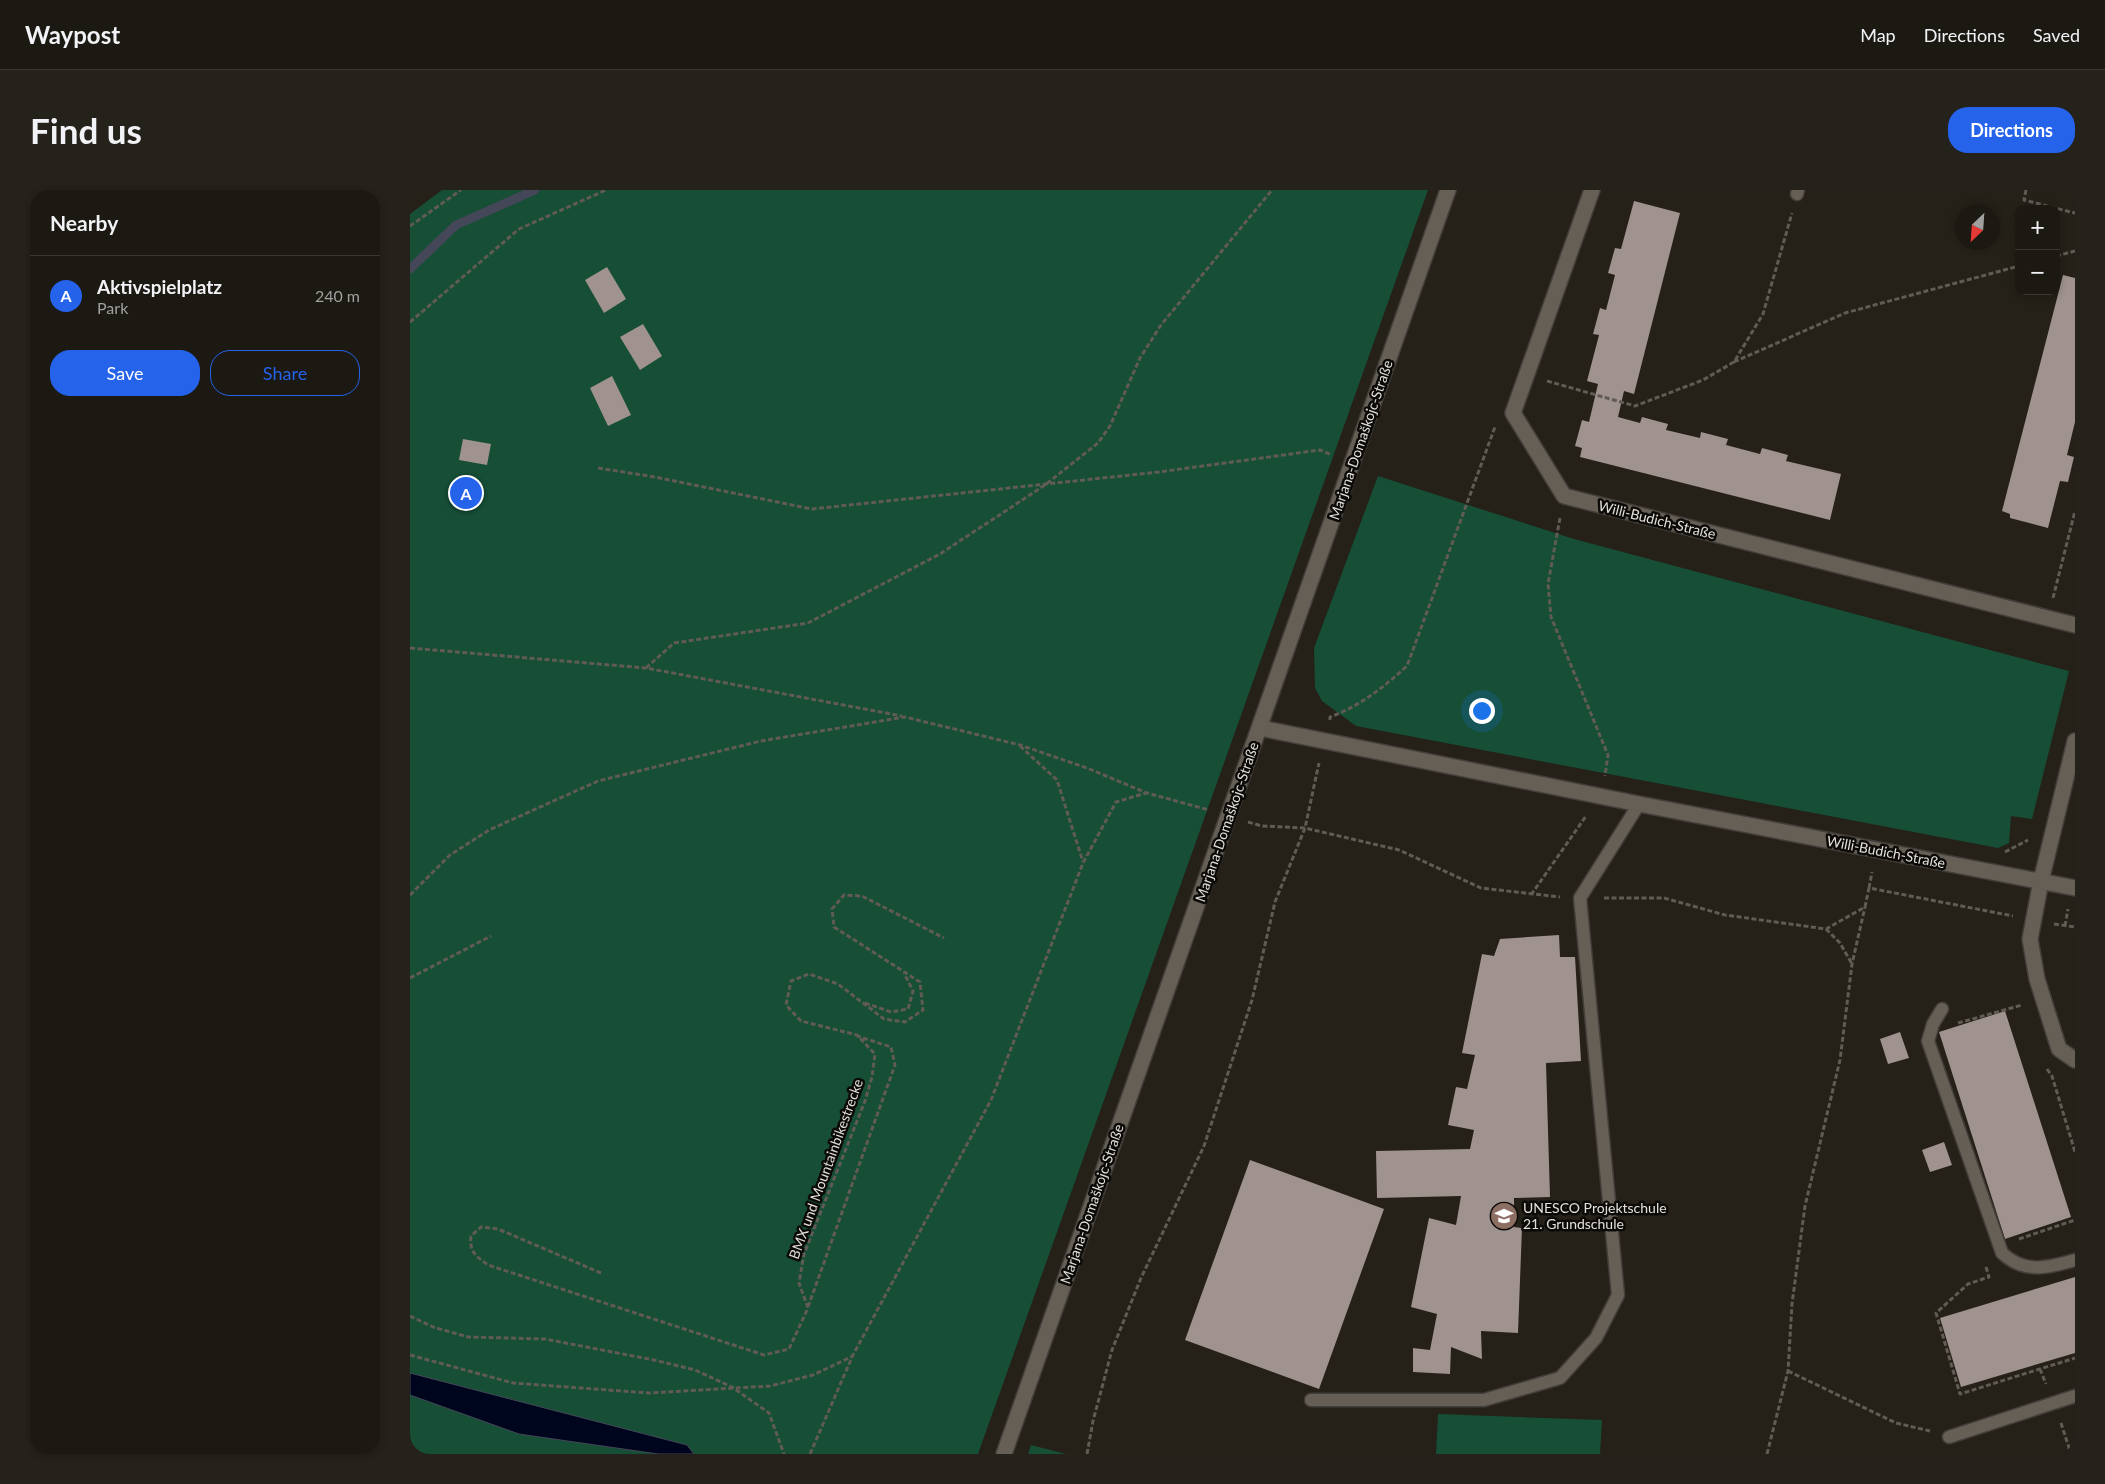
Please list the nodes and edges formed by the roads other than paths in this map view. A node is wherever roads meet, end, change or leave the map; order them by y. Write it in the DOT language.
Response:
graph roads {
  1 [pos="1448,190"];
  2 [pos="1592,190"];
  3 [pos="2075,625"];
  4 [pos="1260,728"];
  5 [pos="2075,741"];
  6 [pos="1639,804"];
  7 [pos="2041,881"];
  8 [pos="2075,888"];
  9 [pos="1942,1008"];
  10 [pos="2075,1060"];
  11 [pos="2075,1260"];
  12 [pos="2075,1396"];
  13 [pos="1311,1400"];
  14 [pos="1950,1437"];
  15 [pos="1004,1454"];
  1 -- 4 [label="street, Marjana-Domaškojc-Straße"];
  2 -- 3 [label="street, Willi-Budich-Straße"];
  4 -- 6 [label="street, Willi-Budich-Straße"];
  4 -- 15 [label="street, Marjana-Domaškojc-Straße"];
  5 -- 7 [label="street"];
  6 -- 7 [label="street, Willi-Budich-Straße"];
  6 -- 13 [label="lane"];
  7 -- 8 [label="street, Willi-Budich-Straße"];
  7 -- 10 [label="street"];
  9 -- 11 [label="lane"];
  12 -- 14 [label="lane"];
}
